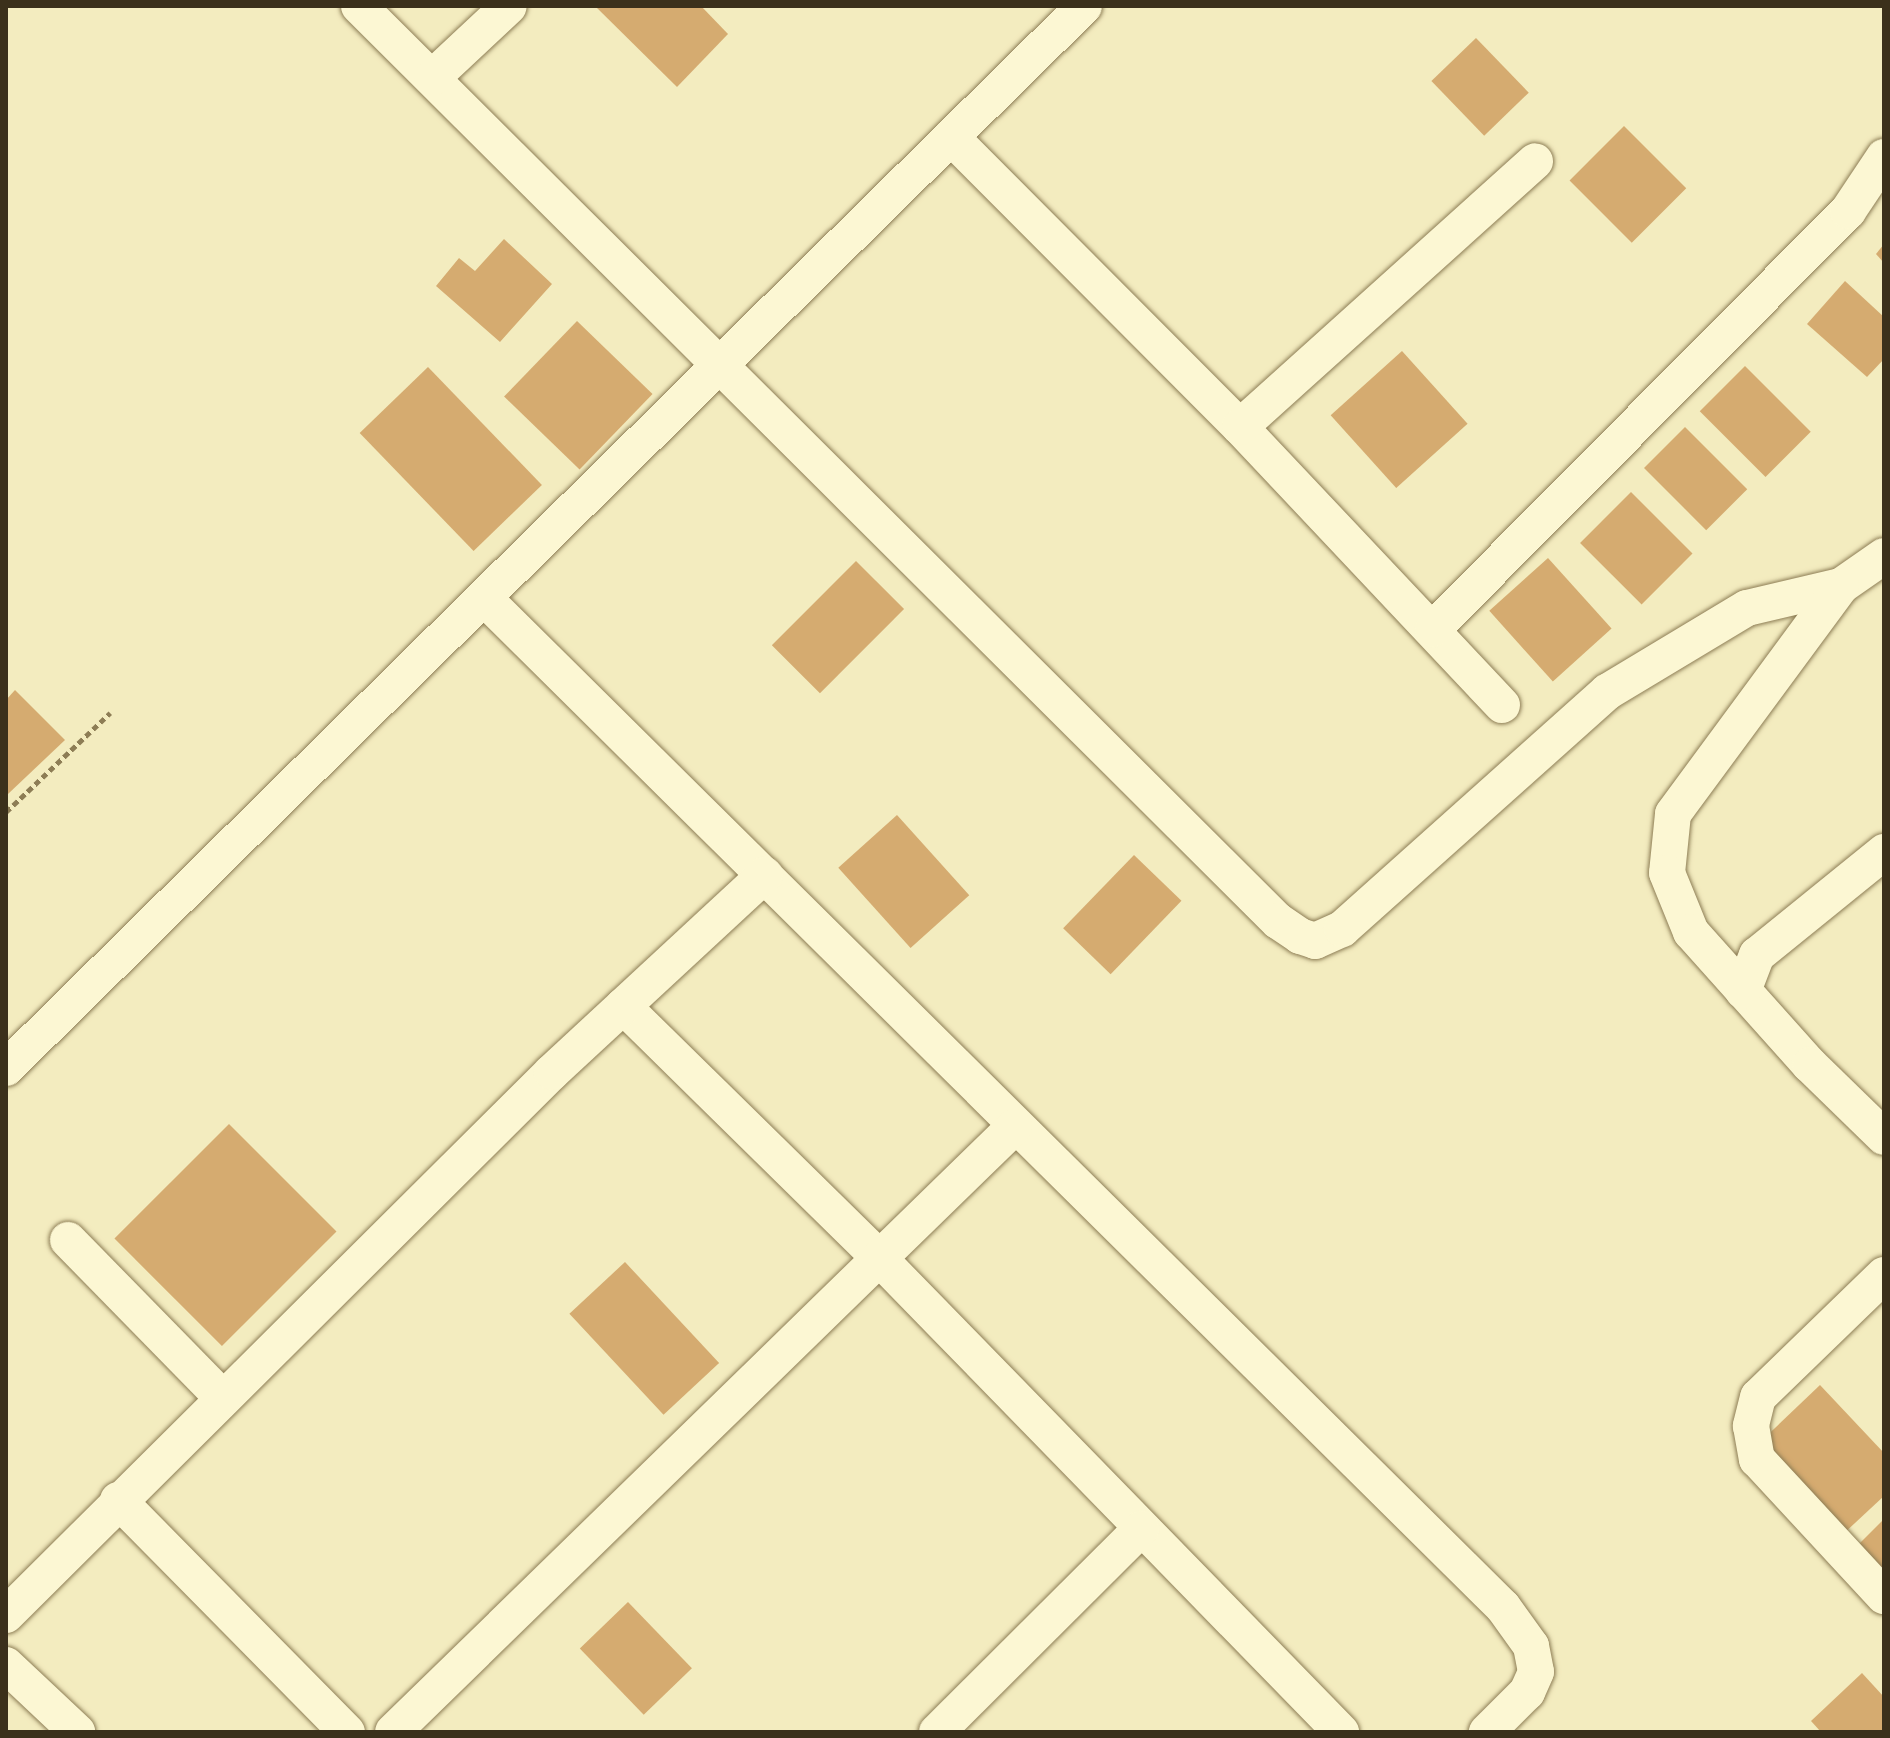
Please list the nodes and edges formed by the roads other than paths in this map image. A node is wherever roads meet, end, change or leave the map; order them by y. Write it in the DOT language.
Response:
graph roads {
  1 [pos="359,6"];
  2 [pos="509,6"];
  3 [pos="1084,6"];
  4 [pos="432,78"];
  5 [pos="951,137"];
  6 [pos="1884,157"];
  7 [pos="1535,161"];
  8 [pos="722,363"];
  9 [pos="1240,427"];
  10 [pos="1884,556"];
  11 [pos="1841,586"];
  12 [pos="484,598"];
  13 [pos="1433,629"];
  14 [pos="1502,705"];
  15 [pos="1884,852"];
  16 [pos="765,875"];
  17 [pos="1743,991"];
  18 [pos="623,1006"];
  19 [pos="6,1068"];
  20 [pos="1014,1127"];
  21 [pos="1884,1137"];
  22 [pos="68,1240"];
  23 [pos="879,1258"];
  24 [pos="1884,1275"];
  25 [pos="222,1397"];
  26 [pos="118,1500"];
  27 [pos="1141,1529"];
  28 [pos="1884,1596"];
  29 [pos="6,1615"];
  30 [pos="6,1665"];
  31 [pos="77,1732"];
  32 [pos="347,1732"];
  33 [pos="393,1732"];
  34 [pos="937,1732"];
  35 [pos="1341,1732"];
  36 [pos="1487,1732"];
  1 -- 4 [label="street"];
  2 -- 4 [label="street"];
  3 -- 5 [label="street"];
  4 -- 8 [label="street"];
  5 -- 8 [label="street"];
  5 -- 9 [label="street"];
  6 -- 13 [label="street"];
  7 -- 9 [label="street"];
  8 -- 11 [label="street"];
  8 -- 12 [label="street"];
  9 -- 13 [label="street"];
  10 -- 11 [label="street"];
  11 -- 17 [label="street"];
  12 -- 16 [label="street"];
  12 -- 19 [label="street"];
  13 -- 14 [label="street"];
  15 -- 17 [label="street"];
  16 -- 18 [label="street"];
  16 -- 20 [label="street"];
  17 -- 21 [label="street"];
  18 -- 23 [label="street"];
  18 -- 25 [label="street"];
  20 -- 23 [label="street"];
  20 -- 36 [label="street"];
  22 -- 25 [label="street"];
  23 -- 27 [label="street"];
  23 -- 33 [label="street"];
  24 -- 28 [label="street"];
  25 -- 26 [label="street"];
  26 -- 29 [label="street"];
  26 -- 32 [label="street"];
  27 -- 34 [label="street"];
  27 -- 35 [label="street"];
  30 -- 31 [label="street"];
}
